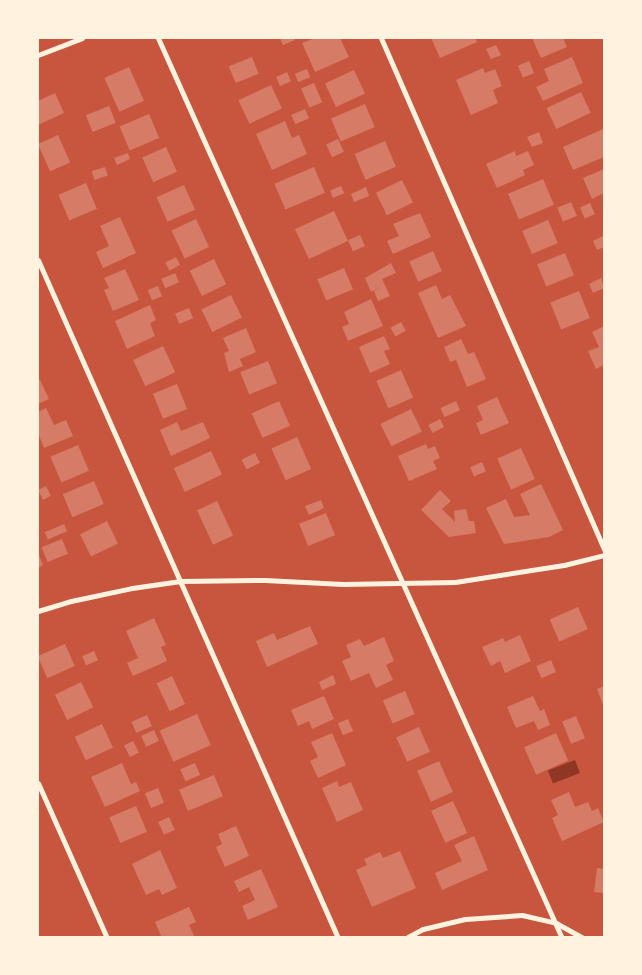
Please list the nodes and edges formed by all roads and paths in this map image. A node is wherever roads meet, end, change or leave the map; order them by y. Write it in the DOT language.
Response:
graph roads {
  1 [pos="82,38"];
  2 [pos="158,38"];
  3 [pos="381,38"];
  4 [pos="38,55"];
  5 [pos="38,260"];
  6 [pos="604,549"];
  7 [pos="604,555"];
  8 [pos="180,581"];
  9 [pos="403,583"];
  10 [pos="38,611"];
  11 [pos="38,783"];
  12 [pos="556,923"];
  13 [pos="107,938"];
  14 [pos="338,938"];
  15 [pos="406,938"];
  16 [pos="562,938"];
  17 [pos="583,938"];
  1 -- 4 [label="street"];
  2 -- 9 [label="street"];
  3 -- 6 [label="street"];
  5 -- 8 [label="street"];
  7 -- 9 [label="street"];
  8 -- 9 [label="street"];
  8 -- 10 [label="street"];
  8 -- 14 [label="street"];
  9 -- 12 [label="street"];
  11 -- 13 [label="street"];
  12 -- 15 [label="street"];
  12 -- 16 [label="street"];
  12 -- 17 [label="street"];
}
